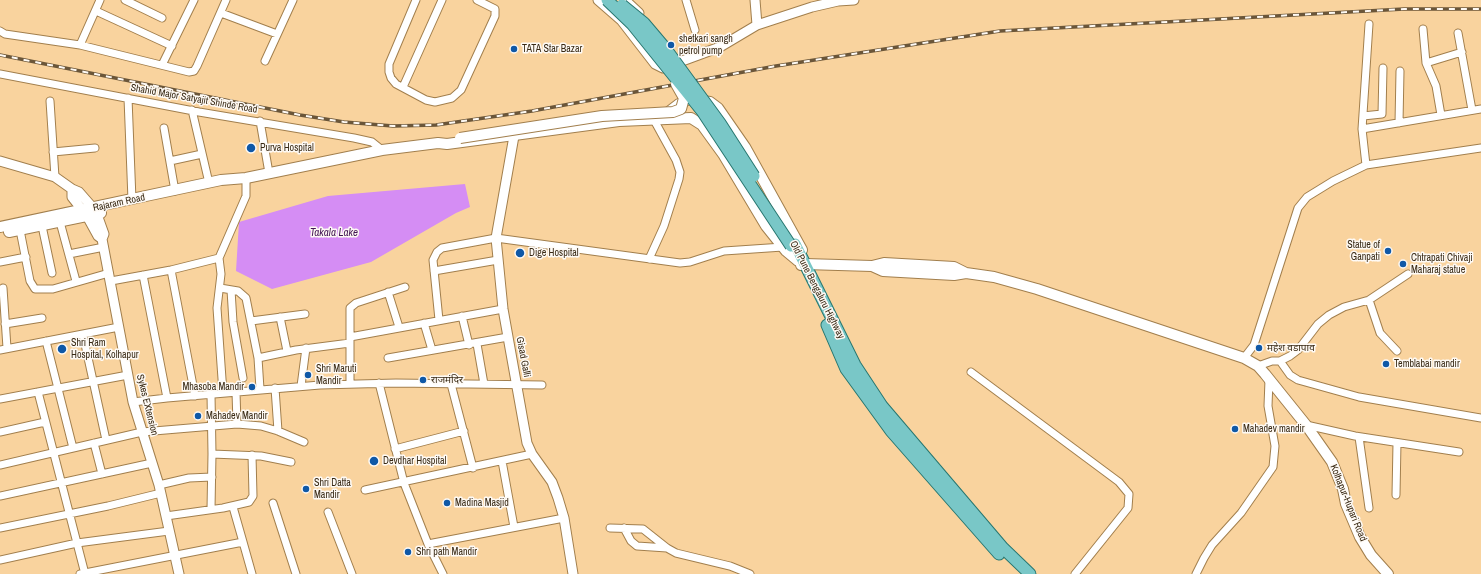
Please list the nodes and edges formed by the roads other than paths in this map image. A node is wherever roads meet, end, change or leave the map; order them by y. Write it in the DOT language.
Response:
graph roads {
  1 [pos="100,0"];
  2 [pos="125,0"];
  3 [pos="193,0"];
  4 [pos="226,0"];
  5 [pos="292,0"];
  6 [pos="416,0"];
  7 [pos="442,0"];
  8 [pos="477,0"];
  9 [pos="598,0"];
  10 [pos="607,0"];
  11 [pos="615,0"];
  12 [pos="626,0"];
  13 [pos="686,0"];
  14 [pos="755,0"];
  15 [pos="854,0"];
  16 [pos="838,1"];
  17 [pos="96,10"];
  18 [pos="221,13"];
  19 [pos="162,18"];
  20 [pos="1369,24"];
  21 [pos="757,25"];
  22 [pos="1423,29"];
  23 [pos="695,30"];
  24 [pos="0,31"];
  25 [pos="1458,33"];
  26 [pos="277,34"];
  27 [pos="80,45"];
  28 [pos="172,46"];
  29 [pos="1462,52"];
  30 [pos="681,60"];
  31 [pos="265,61"];
  32 [pos="1426,63"];
  33 [pos="162,65"];
  34 [pos="1383,68"];
  35 [pos="669,69"];
  36 [pos="1400,71"];
  37 [pos="0,74"];
  38 [pos="403,87"];
  39 [pos="128,98"];
  40 [pos="50,101"];
  41 [pos="1481,109"];
  42 [pos="192,110"];
  43 [pos="1472,110"];
  44 [pos="1441,115"];
  45 [pos="1363,116"];
  46 [pos="658,120"];
  47 [pos="260,121"];
  48 [pos="1399,122"];
  49 [pos="164,128"];
  50 [pos="1362,129"];
  51 [pos="514,136"];
  52 [pos="438,143"];
  53 [pos="95,148"];
  54 [pos="1481,148"];
  55 [pos="382,150"];
  56 [pos="54,152"];
  57 [pos="202,154"];
  58 [pos="0,161"];
  59 [pos="170,161"];
  60 [pos="1366,165"];
  61 [pos="268,173"];
  62 [pos="55,177"];
  63 [pos="242,178"];
  64 [pos="209,183"];
  65 [pos="175,191"];
  66 [pos="132,200"];
  67 [pos="90,212"];
  68 [pos="60,222"];
  69 [pos="42,226"];
  70 [pos="0,227"];
  71 [pos="20,230"];
  72 [pos="0,234"];
  73 [pos="496,238"];
  74 [pos="103,243"];
  75 [pos="790,246"];
  76 [pos="68,254"];
  77 [pos="26,257"];
  78 [pos="219,258"];
  79 [pos="649,259"];
  80 [pos="498,260"];
  81 [pos="0,262"];
  82 [pos="802,262"];
  83 [pos="171,270"];
  84 [pos="434,271"];
  85 [pos="52,273"];
  86 [pos="1408,274"];
  87 [pos="143,275"];
  88 [pos="110,277"];
  89 [pos="76,281"];
  90 [pos="405,287"];
  91 [pos="3,288"];
  92 [pos="220,288"];
  93 [pos="231,290"];
  94 [pos="388,292"];
  95 [pos="1369,300"];
  96 [pos="2,306"];
  97 [pos="503,309"];
  98 [pos="305,314"];
  99 [pos="462,316"];
  100 [pos="280,317"];
  101 [pos="42,318"];
  102 [pos="439,320"];
  103 [pos="251,321"];
  104 [pos="424,323"];
  105 [pos="5,324"];
  106 [pos="119,327"];
  107 [pos="399,327"];
  108 [pos="83,334"];
  109 [pos="508,338"];
  110 [pos="350,340"];
  111 [pos="46,341"];
  112 [pos="477,344"];
  113 [pos="469,345"];
  114 [pos="306,348"];
  115 [pos="4,349"];
  116 [pos="432,350"];
  117 [pos="287,351"];
  118 [pos="1397,351"];
  119 [pos="258,358"];
  120 [pos="388,358"];
  121 [pos="1244,358"];
  122 [pos="1280,361"];
  123 [pos="971,372"];
  124 [pos="1264,373"];
  125 [pos="128,375"];
  126 [pos="243,378"];
  127 [pos="94,382"];
  128 [pos="350,384"];
  129 [pos="379,384"];
  130 [pos="451,384"];
  131 [pos="484,384"];
  132 [pos="517,384"];
  133 [pos="542,385"];
  134 [pos="301,386"];
  135 [pos="275,388"];
  136 [pos="58,389"];
  137 [pos="260,389"];
  138 [pos="38,392"];
  139 [pos="236,392"];
  140 [pos="223,393"];
  141 [pos="211,394"];
  142 [pos="195,396"];
  143 [pos="167,398"];
  144 [pos="0,399"];
  145 [pos="133,402"];
  146 [pos="1481,418"];
  147 [pos="45,422"];
  148 [pos="237,424"];
  149 [pos="1306,425"];
  150 [pos="212,426"];
  151 [pos="278,431"];
  152 [pos="464,431"];
  153 [pos="0,432"];
  154 [pos="142,432"];
  155 [pos="1359,437"];
  156 [pos="106,440"];
  157 [pos="304,442"];
  158 [pos="94,443"];
  159 [pos="1396,443"];
  160 [pos="73,448"];
  161 [pos="395,449"];
  162 [pos="1459,452"];
  163 [pos="53,453"];
  164 [pos="212,454"];
  165 [pos="532,454"];
  166 [pos="252,455"];
  167 [pos="502,461"];
  168 [pos="291,462"];
  169 [pos="152,463"];
  170 [pos="0,465"];
  171 [pos="473,468"];
  172 [pos="102,474"];
  173 [pos="212,477"];
  174 [pos="61,483"];
  175 [pos="404,483"];
  176 [pos="160,489"];
  177 [pos="366,490"];
  178 [pos="1396,495"];
  179 [pos="0,496"];
  180 [pos="273,503"];
  181 [pos="233,507"];
  182 [pos="1369,508"];
  183 [pos="211,509"];
  184 [pos="328,512"];
  185 [pos="69,515"];
  186 [pos="166,516"];
  187 [pos="564,518"];
  188 [pos="514,527"];
  189 [pos="0,528"];
  190 [pos="610,528"];
  191 [pos="624,528"];
  192 [pos="169,531"];
  193 [pos="243,542"];
  194 [pos="77,543"];
  195 [pos="428,544"];
  196 [pos="667,548"];
  197 [pos="174,556"];
  198 [pos="0,560"];
  199 [pos="83,574"];
  200 [pos="179,574"];
  201 [pos="252,574"];
  202 [pos="296,574"];
  203 [pos="352,574"];
  204 [pos="443,574"];
  205 [pos="573,574"];
  206 [pos="750,574"];
  207 [pos="1020,574"];
  208 [pos="1030,574"];
  209 [pos="1075,574"];
  210 [pos="1196,574"];
  211 [pos="1388,574"];
  1 -- 17 [label="street"];
  2 -- 19 [label="street"];
  3 -- 28 [label="street"];
  4 -- 18 [label="street"];
  5 -- 26 [label="street"];
  6 -- 38 [label="street"];
  7 -- 38 [label="street"];
  8 -- 38 [label="street"];
  9 -- 30 [label="street"];
  10 -- 35 [label="main road, Old Pune Bengaluru Highway, bridge"];
  11 -- 75 [label="main road, Old Pune Bengaluru Highway, bridge"];
  12 -- 30 [label="street"];
  13 -- 23 [label="street"];
  14 -- 21 [label="street"];
  15 -- 16 [label="street"];
  16 -- 21 [label="street"];
  17 -- 27 [label="street"];
  17 -- 28 [label="street"];
  18 -- 26 [label="street"];
  18 -- 33 [label="street"];
  20 -- 45 [label="street"];
  21 -- 30 [label="street"];
  22 -- 32 [label="street"];
  24 -- 27 [label="street"];
  25 -- 29 [label="street"];
  26 -- 31 [label="street"];
  27 -- 33 [label="street"];
  28 -- 33 [label="street"];
  29 -- 32 [label="street"];
  29 -- 43 [label="street"];
  32 -- 44 [label="street"];
  34 -- 45 [label="street"];
  35 -- 52 [label="main road, bridge"];
  35 -- 75 [label="main road, Old Pune Bengaluru Highway, bridge"];
  36 -- 48 [label="street"];
  37 -- 39 [label="street, Shahid Major Satyajit Shinde Road"];
  39 -- 42 [label="street, Shahid Major Satyajit Shinde Road"];
  39 -- 66 [label="street"];
  40 -- 56 [label="street"];
  41 -- 43 [label="street"];
  42 -- 47 [label="street, Shahid Major Satyajit Shinde Road"];
  42 -- 57 [label="street"];
  43 -- 44 [label="street"];
  44 -- 48 [label="street"];
  45 -- 50 [label="street"];
  46 -- 51 [label="main road"];
  46 -- 75 [label="main road"];
  46 -- 79 [label="street"];
  46 -- 82 [label="main road"];
  47 -- 55 [label="street, Shahid Major Satyajit Shinde Road"];
  47 -- 61 [label="street"];
  48 -- 50 [label="street"];
  49 -- 59 [label="street"];
  50 -- 60 [label="street"];
  51 -- 52 [label="main road"];
  51 -- 73 [label="street, Gisad Galli"];
  52 -- 55 [label="main road, Rajaram Road"];
  53 -- 56 [label="street"];
  54 -- 60 [label="street"];
  55 -- 61 [label="main road, Rajaram Road"];
  56 -- 62 [label="street"];
  57 -- 59 [label="street"];
  57 -- 64 [label="street"];
  58 -- 62 [label="street"];
  59 -- 65 [label="street"];
  60 -- 121 [label="street"];
  61 -- 63 [label="main road, Rajaram Road"];
  62 -- 67 [label="street, Sykes EXtension"];
  63 -- 64 [label="main road, Rajaram Road"];
  63 -- 67 [label="main road, Rajaram Road"];
  63 -- 78 [label="street"];
  64 -- 65 [label="main road, Rajaram Road"];
  65 -- 66 [label="main road, Rajaram Road"];
  66 -- 67 [label="main road, Rajaram Road"];
  67 -- 68 [label="main road"];
  67 -- 70 [label="main road, Rajaram Road"];
  67 -- 74 [label="street, Sykes EXtension"];
  68 -- 69 [label="main road"];
  68 -- 76 [label="street"];
  69 -- 71 [label="main road"];
  69 -- 85 [label="street"];
  71 -- 72 [label="main road"];
  71 -- 77 [label="street"];
  73 -- 79 [label="street"];
  73 -- 80 [label="street, Gisad Galli"];
  73 -- 84 [label="street"];
  74 -- 76 [label="street"];
  74 -- 88 [label="street, Sykes EXtension"];
  75 -- 79 [label="street"];
  75 -- 82 [label="main road, Old Pune Bengaluru Highway"];
  76 -- 89 [label="street"];
  77 -- 81 [label="street"];
  77 -- 89 [label="street"];
  78 -- 83 [label="street"];
  78 -- 92 [label="street"];
  80 -- 84 [label="street"];
  80 -- 97 [label="street, Gisad Galli"];
  82 -- 121 [label="main road"];
  82 -- 207 [label="main road, Old Pune Bengaluru Highway"];
  82 -- 208 [label="main road, Old Pune Bengaluru Highway"];
  83 -- 87 [label="street"];
  83 -- 142 [label="street"];
  84 -- 102 [label="street"];
  86 -- 95 [label="street"];
  87 -- 88 [label="street"];
  87 -- 143 [label="street"];
  88 -- 89 [label="street"];
  88 -- 106 [label="street, Sykes EXtension"];
  90 -- 94 [label="street"];
  91 -- 96 [label="street"];
  92 -- 93 [label="street"];
  92 -- 140 [label="street"];
  93 -- 103 [label="street"];
  93 -- 126 [label="street"];
  94 -- 107 [label="street"];
  94 -- 110 [label="street"];
  95 -- 118 [label="street"];
  95 -- 122 [label="street"];
  96 -- 105 [label="street"];
  97 -- 99 [label="street"];
  97 -- 109 [label="street, Gisad Galli"];
  98 -- 100 [label="street"];
  99 -- 102 [label="street"];
  99 -- 113 [label="street"];
  100 -- 103 [label="street"];
  100 -- 117 [label="street"];
  101 -- 105 [label="street"];
  102 -- 104 [label="street"];
  103 -- 119 [label="street"];
  104 -- 107 [label="street"];
  104 -- 116 [label="street"];
  105 -- 115 [label="street"];
  106 -- 108 [label="street"];
  106 -- 125 [label="street, Sykes EXtension"];
  107 -- 110 [label="street"];
  108 -- 111 [label="street"];
  108 -- 127 [label="street"];
  109 -- 112 [label="street"];
  109 -- 132 [label="street, Gisad Galli"];
  110 -- 114 [label="street"];
  110 -- 128 [label="street"];
  111 -- 115 [label="street"];
  111 -- 136 [label="street"];
  112 -- 113 [label="street"];
  112 -- 131 [label="street"];
  113 -- 116 [label="street"];
  114 -- 117 [label="street"];
  114 -- 134 [label="street"];
  116 -- 120 [label="street"];
  117 -- 119 [label="street"];
  119 -- 137 [label="street"];
  121 -- 124 [label="main road"];
  122 -- 124 [label="street"];
  122 -- 146 [label="street"];
  123 -- 209 [label="street"];
  124 -- 149 [label="main road, Kolhapur-Hupari Road"];
  124 -- 210 [label="street"];
  125 -- 127 [label="street"];
  125 -- 145 [label="street, Sykes EXtension"];
  127 -- 136 [label="street"];
  127 -- 156 [label="street"];
  128 -- 129 [label="street"];
  128 -- 134 [label="street"];
  129 -- 130 [label="street"];
  129 -- 161 [label="street"];
  130 -- 131 [label="street"];
  130 -- 152 [label="street"];
  131 -- 132 [label="street"];
  132 -- 133 [label="street"];
  132 -- 165 [label="street, Gisad Galli"];
  134 -- 135 [label="street"];
  135 -- 137 [label="street"];
  135 -- 151 [label="street"];
  136 -- 138 [label="street"];
  136 -- 160 [label="street"];
  137 -- 139 [label="street"];
  138 -- 144 [label="street"];
  138 -- 147 [label="street"];
  139 -- 140 [label="street"];
  139 -- 148 [label="street"];
  140 -- 141 [label="street"];
  141 -- 142 [label="street"];
  141 -- 150 [label="street"];
  142 -- 143 [label="street"];
  143 -- 145 [label="street"];
  145 -- 154 [label="street, Sykes EXtension"];
  147 -- 153 [label="street"];
  147 -- 163 [label="street"];
  148 -- 150 [label="street"];
  148 -- 151 [label="street"];
  149 -- 155 [label="street"];
  149 -- 211 [label="main road, Kolhapur-Hupari Road"];
  150 -- 154 [label="street"];
  150 -- 164 [label="street"];
  151 -- 157 [label="street"];
  152 -- 161 [label="street"];
  152 -- 171 [label="street"];
  154 -- 156 [label="street"];
  154 -- 169 [label="street, Sykes EXtension"];
  155 -- 159 [label="street"];
  155 -- 182 [label="street"];
  156 -- 158 [label="street"];
  158 -- 160 [label="street"];
  158 -- 172 [label="street"];
  159 -- 162 [label="street"];
  159 -- 178 [label="street"];
  160 -- 163 [label="street"];
  161 -- 175 [label="street"];
  163 -- 170 [label="street"];
  163 -- 174 [label="street"];
  164 -- 166 [label="street"];
  164 -- 173 [label="street"];
  165 -- 167 [label="street"];
  165 -- 187 [label="street, Gisad Galli"];
  166 -- 168 [label="street"];
  166 -- 181 [label="street"];
  167 -- 171 [label="street"];
  167 -- 188 [label="street"];
  169 -- 172 [label="street"];
  169 -- 176 [label="street, Sykes EXtension"];
  171 -- 175 [label="street"];
  172 -- 174 [label="street"];
  173 -- 176 [label="street"];
  173 -- 183 [label="street"];
  174 -- 179 [label="street"];
  174 -- 185 [label="street"];
  175 -- 177 [label="street"];
  175 -- 195 [label="street"];
  176 -- 185 [label="street"];
  176 -- 186 [label="street, Sykes EXtension"];
  180 -- 202 [label="street"];
  181 -- 183 [label="street"];
  181 -- 193 [label="street"];
  183 -- 186 [label="street"];
  184 -- 203 [label="street"];
  185 -- 189 [label="street"];
  185 -- 194 [label="street"];
  186 -- 192 [label="street, Sykes EXtension"];
  187 -- 188 [label="street"];
  187 -- 205 [label="street, Gisad Galli"];
  188 -- 195 [label="street"];
  190 -- 191 [label="street"];
  191 -- 196 [label="street"];
  191 -- 196 [label="street"];
  192 -- 194 [label="street"];
  192 -- 197 [label="street, Sykes EXtension"];
  193 -- 197 [label="street"];
  193 -- 201 [label="street"];
  194 -- 198 [label="street"];
  194 -- 199 [label="street"];
  195 -- 204 [label="street"];
  196 -- 206 [label="street"];
  197 -- 199 [label="street"];
  197 -- 200 [label="street, Sykes EXtension"];
}
